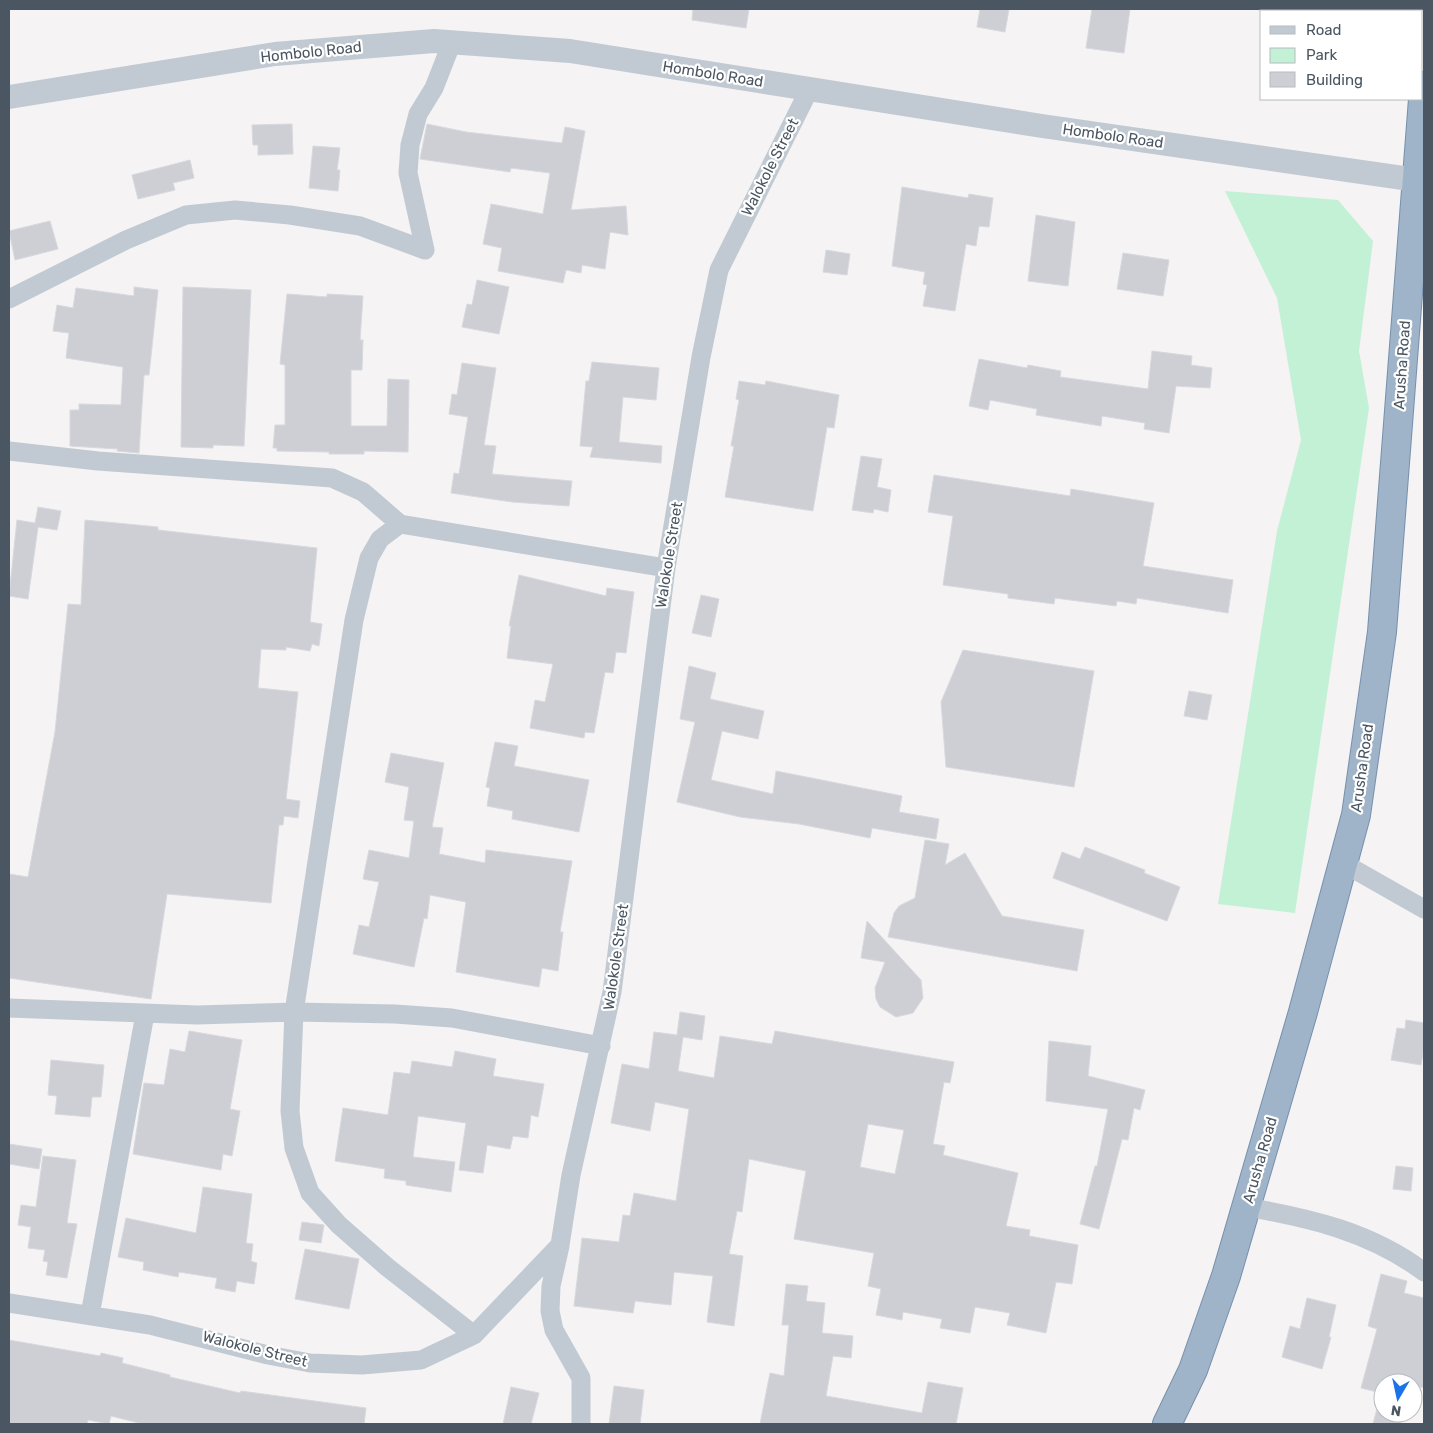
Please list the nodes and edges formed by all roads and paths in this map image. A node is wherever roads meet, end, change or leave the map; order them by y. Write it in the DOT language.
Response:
graph roads {
  1 [pos="452,42"];
  2 [pos="1424,86"];
  3 [pos="809,90"];
  4 [pos="9,97"];
  5 [pos="1420,180"];
  6 [pos="9,299"];
  7 [pos="9,450"];
  8 [pos="400,524"];
  9 [pos="666,568"];
  10 [pos="1343,863"];
  11 [pos="1424,909"];
  12 [pos="9,1008"];
  13 [pos="294,1012"];
  14 [pos="145,1014"];
  15 [pos="601,1046"];
  16 [pos="1246,1206"];
  17 [pos="560,1244"];
  18 [pos="1424,1272"];
  19 [pos="9,1302"];
  20 [pos="90,1315"];
  21 [pos="474,1335"];
  22 [pos="581,1424"];
  23 [pos="1167,1424"];
  1 -- 3 [label="street, Hombolo Road"];
  1 -- 4 [label="street, Hombolo Road"];
  1 -- 6 [label="street"];
  2 -- 5 [label="highway, Arusha Road"];
  3 -- 5 [label="street, Hombolo Road"];
  3 -- 9 [label="street, Walokole Street"];
  5 -- 10 [label="highway, Arusha Road"];
  7 -- 8 [label="street"];
  8 -- 9 [label="street"];
  8 -- 13 [label="street"];
  9 -- 15 [label="street, Walokole Street"];
  10 -- 11 [label="street"];
  10 -- 16 [label="highway, Arusha Road"];
  12 -- 14 [label="street"];
  13 -- 14 [label="street"];
  13 -- 15 [label="street"];
  13 -- 21 [label="street"];
  14 -- 20 [label="street"];
  15 -- 17 [label="street, Walokole Street"];
  16 -- 18 [label="street"];
  16 -- 23 [label="highway, Arusha Road"];
  17 -- 21 [label="street, Walokole Street"];
  17 -- 22 [label="street"];
  19 -- 20 [label="street, Walokole Street"];
  20 -- 21 [label="street, Walokole Street"];
}
